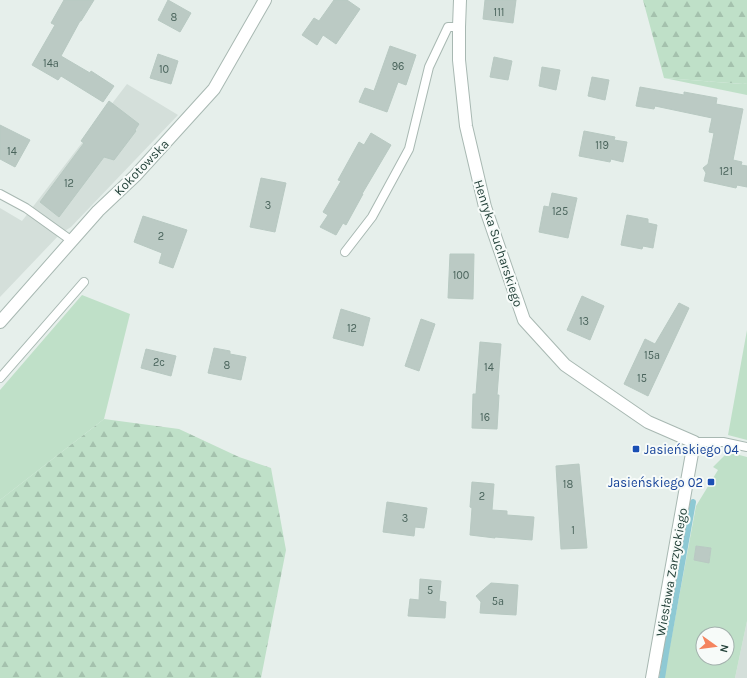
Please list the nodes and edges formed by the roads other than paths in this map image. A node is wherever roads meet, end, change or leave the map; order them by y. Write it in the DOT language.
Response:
graph roads {
  1 [pos="265,0"];
  2 [pos="460,0"];
  3 [pos="459,27"];
  4 [pos="0,194"];
  5 [pos="72,241"];
  6 [pos="345,252"];
  7 [pos="84,282"];
  8 [pos="0,322"];
  9 [pos="0,378"];
  10 [pos="694,442"];
  11 [pos="747,447"];
  12 [pos="652,678"];
  1 -- 5 [label="street, Kokotowska"];
  2 -- 3 [label="street, Henryka Sucharskiego"];
  3 -- 6 [label="lane"];
  3 -- 10 [label="street, Henryka Sucharskiego"];
  4 -- 5 [label="lane"];
  5 -- 8 [label="street, Kokotowska"];
  7 -- 9 [label="lane"];
  10 -- 11 [label="lane"];
  10 -- 12 [label="street, Wiesława Zarzyckiego"];
}
